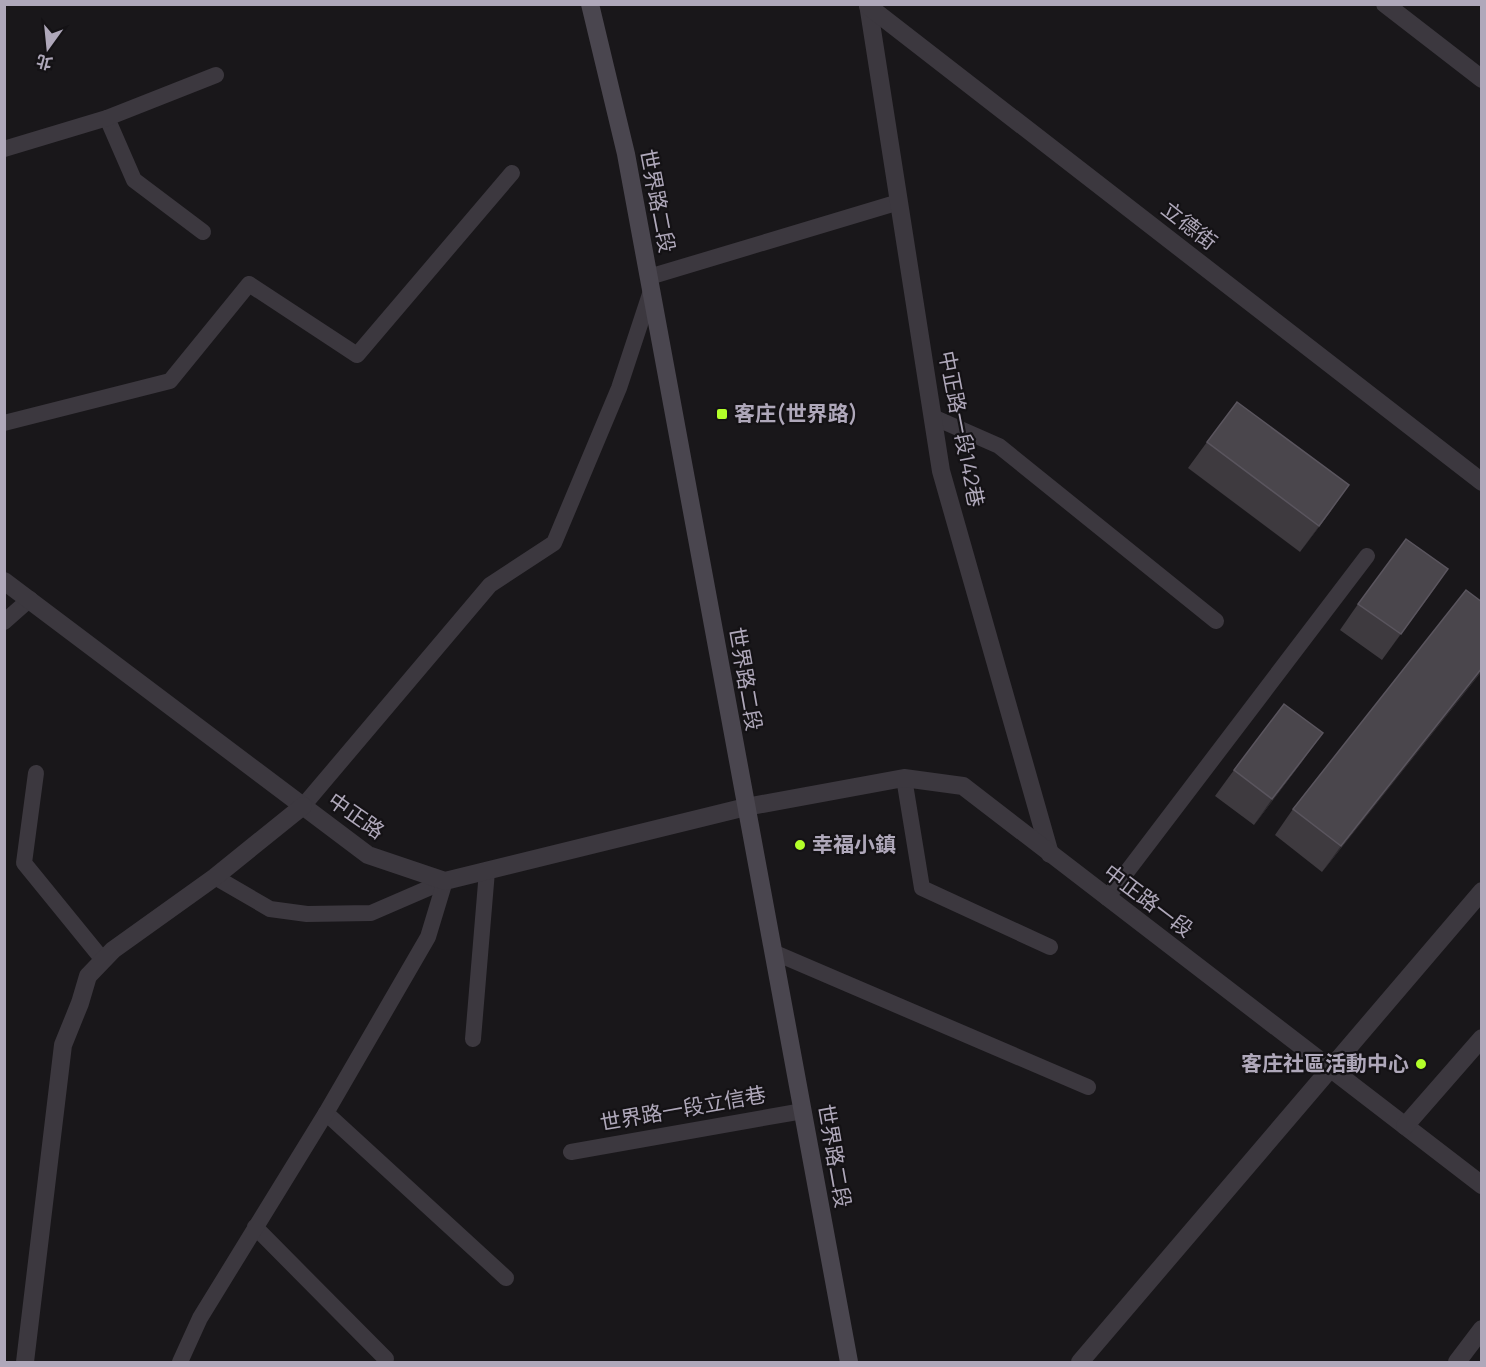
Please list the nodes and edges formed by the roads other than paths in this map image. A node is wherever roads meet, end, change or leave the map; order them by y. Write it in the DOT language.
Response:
graph roads {
  1 [pos="590,4"];
  2 [pos="1385,4"];
  3 [pos="868,5"];
  4 [pos="216,75"];
  5 [pos="1482,79"];
  6 [pos="107,118"];
  7 [pos="4,149"];
  8 [pos="512,172"];
  9 [pos="899,202"];
  10 [pos="203,232"];
  11 [pos="650,284"];
  12 [pos="933,417"];
  13 [pos="4,423"];
  14 [pos="1482,482"];
  15 [pos="1367,556"];
  16 [pos="4,580"];
  17 [pos="30,599"];
  18 [pos="1216,621"];
  19 [pos="4,622"];
  20 [pos="36,773"];
  21 [pos="904,778"];
  22 [pos="303,806"];
  23 [pos="746,807"];
  24 [pos="1050,854"];
  25 [pos="488,871"];
  26 [pos="215,877"];
  27 [pos="445,882"];
  28 [pos="1482,891"];
  29 [pos="1107,898"];
  30 [pos="1050,947"];
  31 [pos="773,952"];
  32 [pos="103,960"];
  33 [pos="1482,1038"];
  34 [pos="473,1039"];
  35 [pos="1330,1069"];
  36 [pos="1088,1087"];
  37 [pos="803,1111"];
  38 [pos="326,1113"];
  39 [pos="1405,1126"];
  40 [pos="572,1152"];
  41 [pos="1482,1185"];
  42 [pos="255,1227"];
  43 [pos="506,1278"];
  44 [pos="1482,1329"];
  45 [pos="386,1359"];
  46 [pos="25,1362"];
  47 [pos="180,1362"];
  48 [pos="849,1362"];
  49 [pos="1080,1362"];
  50 [pos="1457,1362"];
  1 -- 11 [label="main road, 世界路二段"];
  2 -- 5 [label="street"];
  3 -- 9 [label="street, 中正路一段142巷"];
  3 -- 14 [label="street, 立德街"];
  4 -- 6 [label="lane"];
  6 -- 7 [label="lane"];
  6 -- 10 [label="lane"];
  8 -- 13 [label="lane"];
  9 -- 11 [label="lane"];
  9 -- 12 [label="street, 中正路一段142巷"];
  11 -- 22 [label="lane"];
  11 -- 23 [label="main road, 世界路二段"];
  12 -- 18 [label="lane"];
  12 -- 24 [label="street, 中正路一段142巷"];
  15 -- 29 [label="lane"];
  16 -- 17 [label="street, 中正路"];
  17 -- 19 [label="lane"];
  17 -- 22 [label="street, 中正路"];
  20 -- 32 [label="lane"];
  21 -- 23 [label="street, 中正路一段"];
  21 -- 24 [label="street, 中正路一段"];
  21 -- 30 [label="lane"];
  22 -- 26 [label="street"];
  22 -- 27 [label="street, 中正路"];
  23 -- 25 [label="street"];
  23 -- 31 [label="main road, 世界路二段"];
  24 -- 29 [label="street, 中正路一段"];
  25 -- 27 [label="street"];
  25 -- 34 [label="lane"];
  26 -- 27 [label="lane"];
  26 -- 32 [label="street"];
  27 -- 38 [label="lane"];
  28 -- 35 [label="street"];
  29 -- 35 [label="street, 中正路一段"];
  31 -- 36 [label="lane"];
  31 -- 37 [label="main road, 世界路二段"];
  32 -- 46 [label="street"];
  33 -- 39 [label="street"];
  35 -- 39 [label="street, 中正路一段"];
  35 -- 49 [label="street"];
  37 -- 40 [label="lane, 世界路一段立信巷"];
  37 -- 48 [label="main road, 世界路二段"];
  38 -- 42 [label="lane"];
  38 -- 43 [label="lane"];
  39 -- 41 [label="street, 中正路一段"];
  42 -- 45 [label="lane"];
  42 -- 47 [label="lane"];
  44 -- 50 [label="street"];
}
